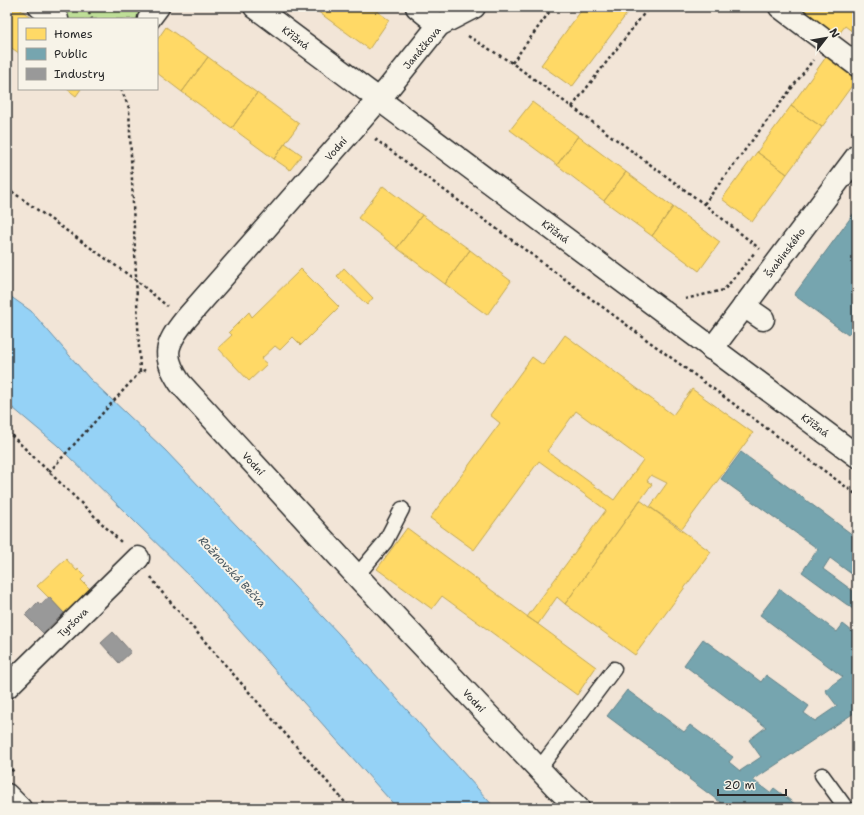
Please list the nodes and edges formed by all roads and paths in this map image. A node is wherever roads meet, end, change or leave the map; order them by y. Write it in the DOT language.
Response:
graph roads {
  1 [pos="40,7"];
  2 [pos="86,7"];
  3 [pos="158,7"];
  4 [pos="255,7"];
  5 [pos="417,7"];
  6 [pos="474,7"];
  7 [pos="553,7"];
  8 [pos="649,7"];
  9 [pos="780,7"];
  10 [pos="56,18"];
  11 [pos="92,18"];
  12 [pos="150,18"];
  13 [pos="443,24"];
  14 [pos="827,42"];
  15 [pos="512,63"];
  16 [pos="857,65"];
  17 [pos="121,90"];
  18 [pos="379,100"];
  19 [pos="572,107"];
  20 [pos="361,120"];
  21 [pos="857,156"];
  22 [pos="7,188"];
  23 [pos="704,204"];
  24 [pos="779,259"];
  25 [pos="137,281"];
  26 [pos="744,306"];
  27 [pos="763,319"];
  28 [pos="185,320"];
  29 [pos="712,348"];
  30 [pos="7,432"];
  31 [pos="857,456"];
  32 [pos="49,472"];
  33 [pos="857,495"];
  34 [pos="402,509"];
  35 [pos="138,558"];
  36 [pos="355,574"];
  37 [pos="614,669"];
  38 [pos="7,686"];
  39 [pos="539,769"];
  40 [pos="822,775"];
  41 [pos="7,795"];
  42 [pos="20,808"];
  43 [pos="350,808"];
  44 [pos="578,808"];
  45 [pos="846,808"];
  1 -- 10 [label="street"];
  2 -- 11 [label="path"];
  3 -- 12 [label="street"];
  4 -- 18 [label="street, Křižná"];
  5 -- 13 [label="street"];
  6 -- 13 [label="street, Janáčkova"];
  7 -- 15 [label="path"];
  8 -- 19 [label="path"];
  9 -- 14 [label="street"];
  13 -- 15 [label="path"];
  13 -- 18 [label="street, Janáčkova"];
  14 -- 16 [label="street"];
  14 -- 23 [label="path"];
  15 -- 19 [label="path"];
  17 -- 25 [label="path"];
  18 -- 20 [label="street, Vodní"];
  18 -- 29 [label="street, Křižná"];
  19 -- 23 [label="path"];
  20 -- 28 [label="street, Vodní"];
  20 -- 33 [label="path"];
  21 -- 24 [label="street, Švabinského"];
  22 -- 25 [label="path"];
  23 -- 24 [label="path"];
  24 -- 26 [label="street, Švabinského"];
  25 -- 28 [label="path"];
  25 -- 32 [label="path"];
  26 -- 27 [label="street"];
  26 -- 29 [label="street, Švabinského"];
  28 -- 36 [label="street, Vodní"];
  29 -- 31 [label="street, Křižná"];
  30 -- 32 [label="path"];
  32 -- 35 [label="path"];
  34 -- 36 [label="lane"];
  35 -- 38 [label="street, Tyršova"];
  35 -- 43 [label="path"];
  36 -- 39 [label="street, Vodní"];
  37 -- 39 [label="lane"];
  39 -- 44 [label="street, Vodní"];
  40 -- 45 [label="lane"];
  41 -- 42 [label="street"];
}
